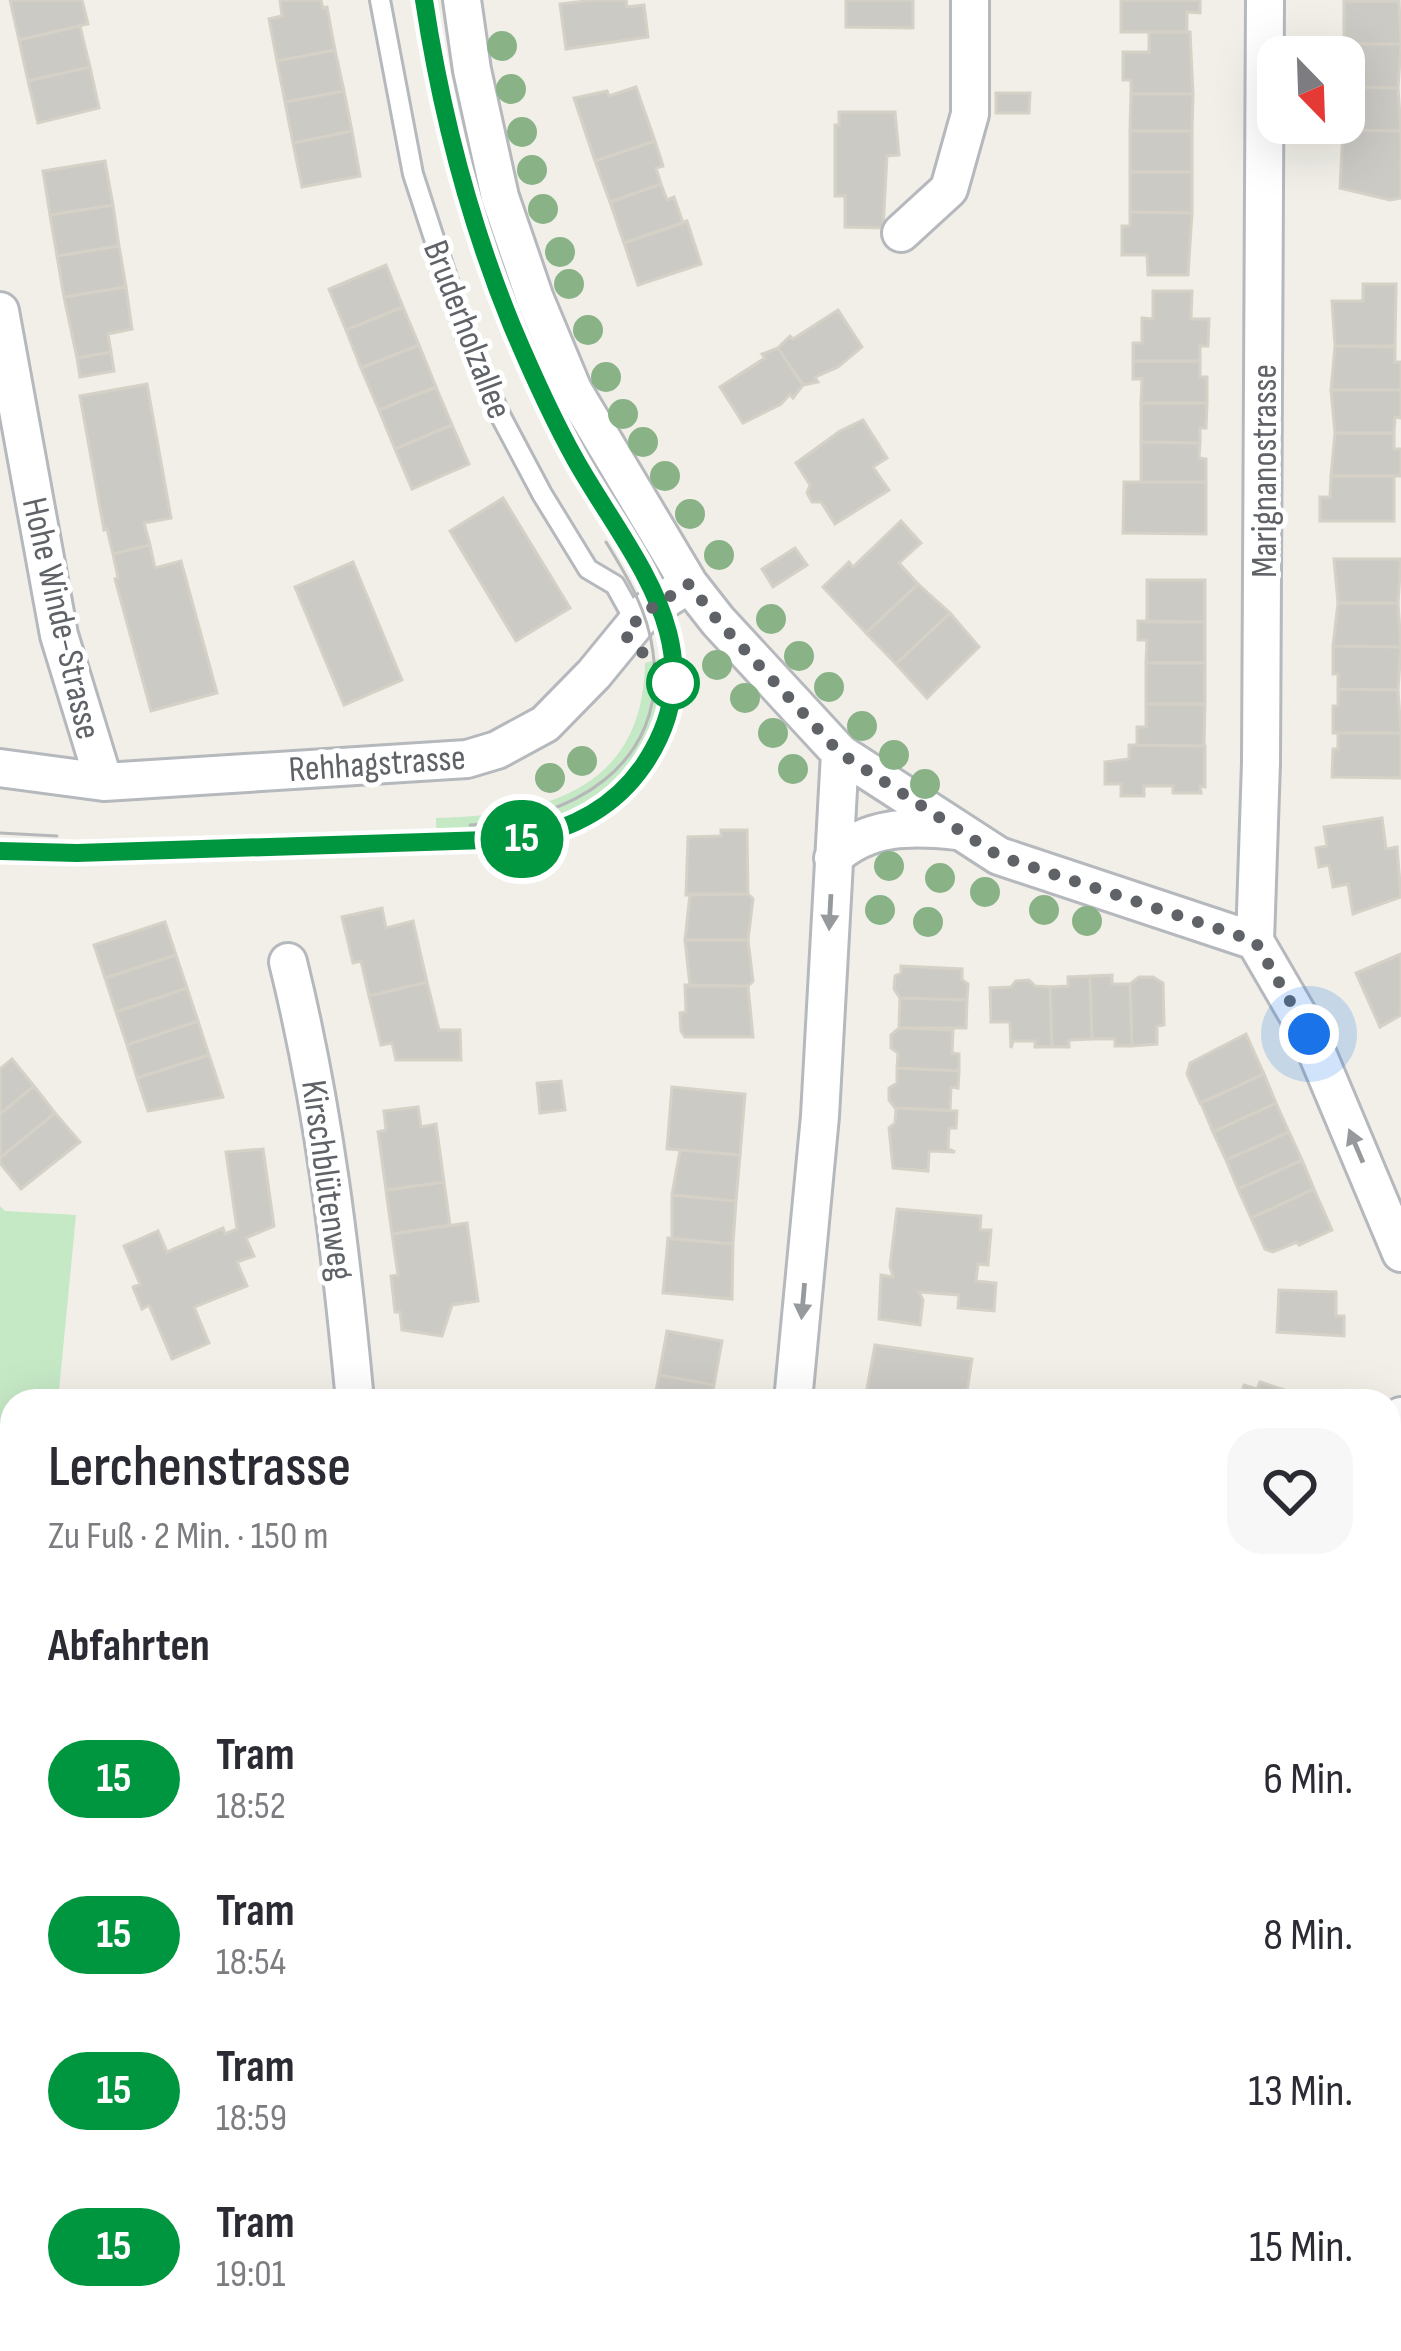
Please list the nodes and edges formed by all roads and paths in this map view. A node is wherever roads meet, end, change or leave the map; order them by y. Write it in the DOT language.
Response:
graph roads {
  1 [pos="380,0"];
  2 [pos="462,0"];
  3 [pos="970,0"];
  4 [pos="1265,0"];
  5 [pos="901,233"];
  6 [pos="0,311"];
  7 [pos="689,584"];
  8 [pos="635,622"];
  9 [pos="840,753"];
  10 [pos="0,768"];
  11 [pos="104,782"];
  12 [pos="961,832"];
  13 [pos="833,857"];
  14 [pos="1255,941"];
  15 [pos="288,962"];
  16 [pos="1401,1253"];
  17 [pos="354,1389"];
  18 [pos="794,1389"];
  1 -- 8 [label="lane, Bruderholzallee"];
  2 -- 7 [label="street, Bruderholzallee"];
  3 -- 5 [label="street"];
  4 -- 14 [label="street, Marignanostrasse"];
  6 -- 11 [label="street, Hohe Winde-Strasse"];
  7 -- 8 [label="street, Rehhagstrasse"];
  7 -- 9 [label="street, Bruderholzallee"];
  8 -- 11 [label="street, Rehhagstrasse"];
  9 -- 12 [label="street, Bruderholzallee"];
  9 -- 13 [label="street"];
  10 -- 11 [label="street, Rehhagstrasse"];
  12 -- 13 [label="street"];
  12 -- 14 [label="street, Bruderholzallee"];
  13 -- 18 [label="street, one-way"];
  16 -- 14 [label="street, one-way"];
  15 -- 17 [label="street, Kirschblütenweg"];
}
